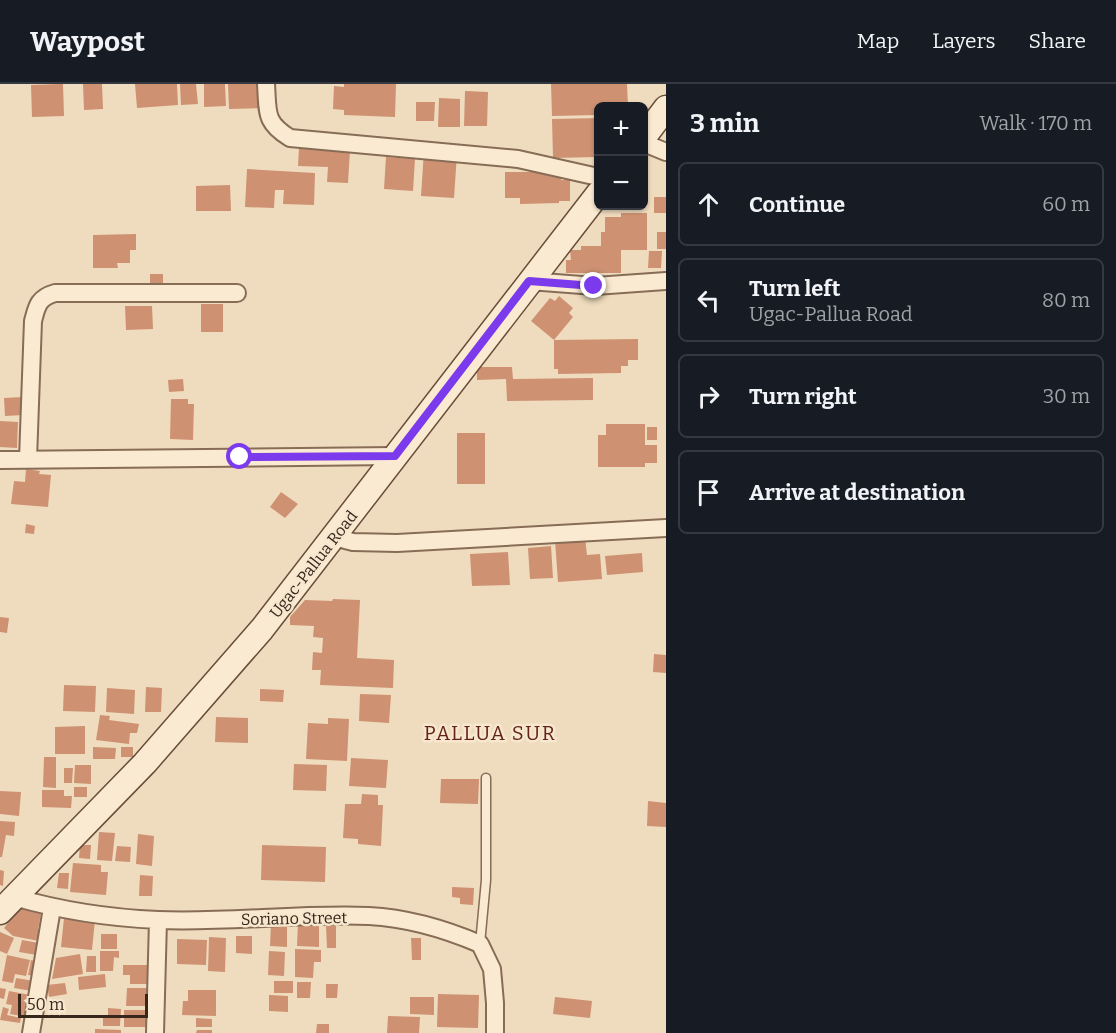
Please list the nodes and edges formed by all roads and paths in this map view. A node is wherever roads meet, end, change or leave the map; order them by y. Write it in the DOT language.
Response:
graph roads {
  1 [pos="266,84"];
  2 [pos="666,108"];
  3 [pos="648,132"];
  4 [pos="648,145"];
  5 [pos="666,152"];
  6 [pos="594,176"];
  7 [pos="594,199"];
  8 [pos="529,281"];
  9 [pos="666,281"];
  10 [pos="237,293"];
  11 [pos="395,456"];
  12 [pos="28,459"];
  13 [pos="0,460"];
  14 [pos="666,528"];
  15 [pos="334,537"];
  16 [pos="486,778"];
  17 [pos="5,904"];
  18 [pos="52,908"];
  19 [pos="158,920"];
  20 [pos="480,944"];
  21 [pos="31,1033"];
  22 [pos="155,1033"];
  23 [pos="495,1033"];
  1 -- 6 [label="street"];
  2 -- 3 [label="street"];
  4 -- 5 [label="street"];
  7 -- 8 [label="street, Ugac-Pallua Road"];
  8 -- 9 [label="street"];
  8 -- 11 [label="street, Ugac-Pallua Road"];
  10 -- 12 [label="street"];
  11 -- 12 [label="street"];
  11 -- 15 [label="street, Ugac-Pallua Road"];
  12 -- 13 [label="street"];
  14 -- 15 [label="street"];
  15 -- 17 [label="street, Ugac-Pallua Road"];
  16 -- 20 [label="lane"];
  17 -- 18 [label="street, Soriano Street"];
  18 -- 19 [label="street, Soriano Street"];
  18 -- 21 [label="street"];
  19 -- 20 [label="street, Soriano Street"];
  19 -- 22 [label="street"];
  20 -- 23 [label="street"];
}
